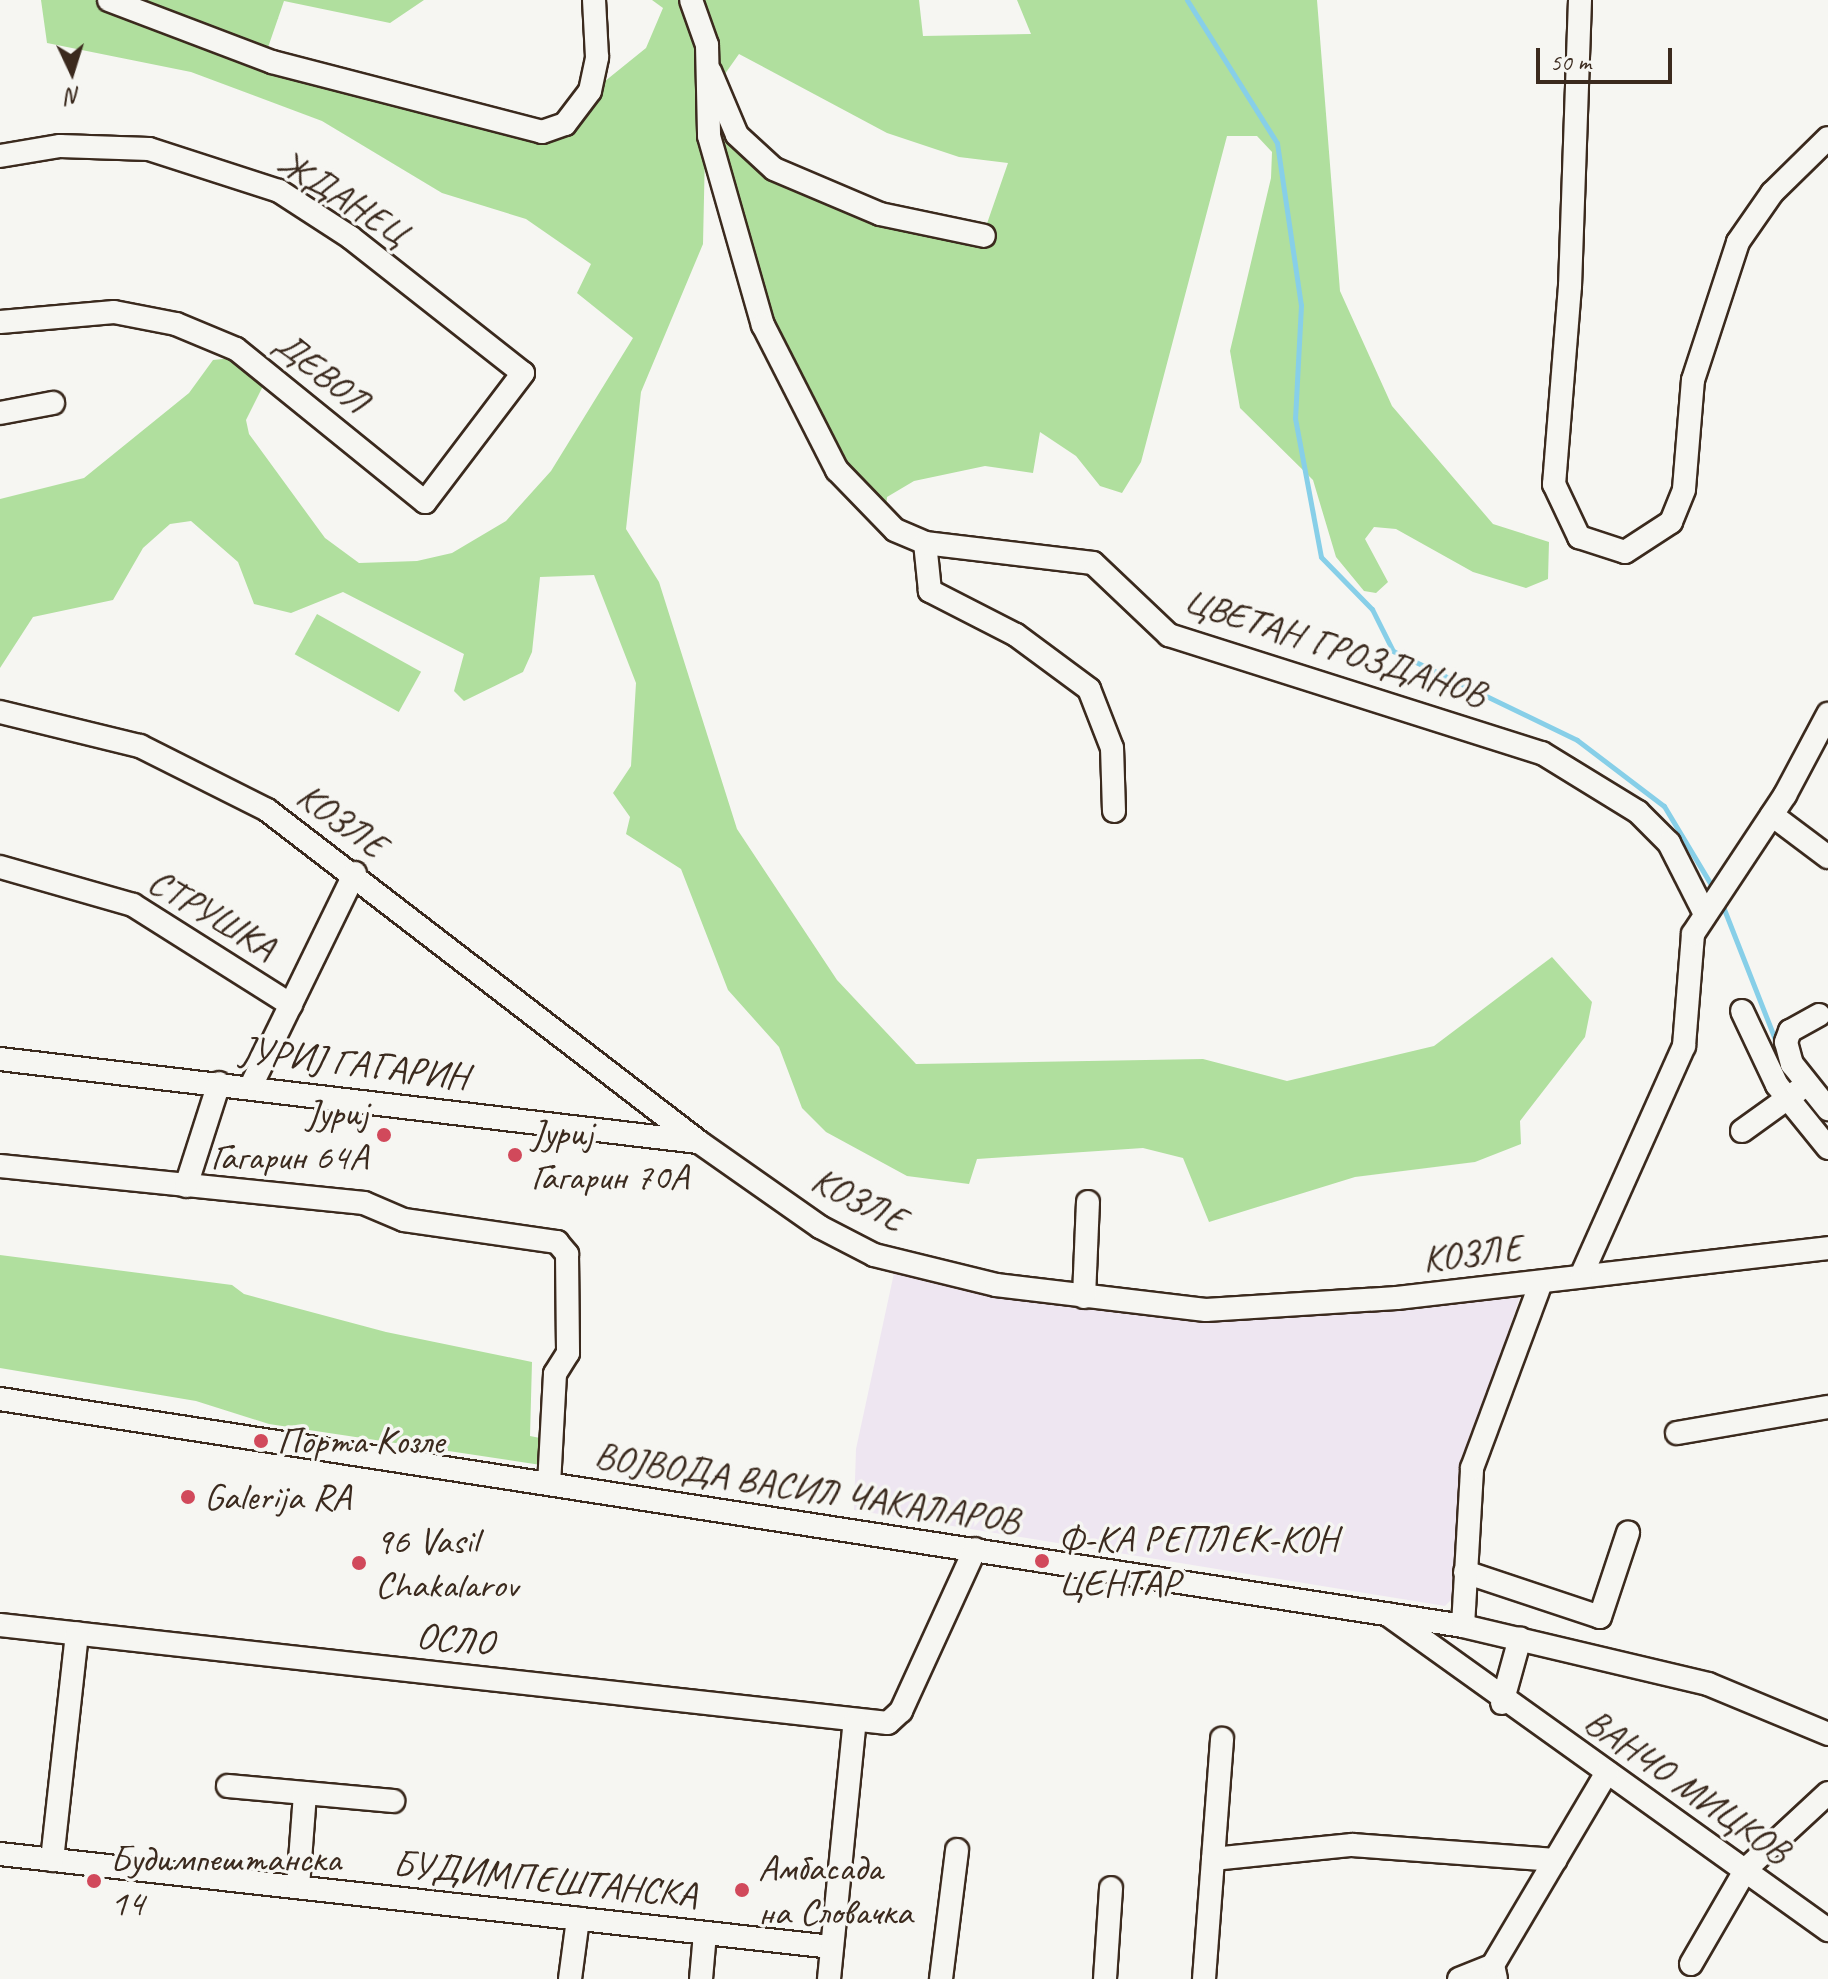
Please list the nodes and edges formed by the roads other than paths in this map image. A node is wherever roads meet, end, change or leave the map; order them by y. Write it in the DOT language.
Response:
graph roads {
  1 [pos="109,0"];
  2 [pos="163,0"];
  3 [pos="594,0"];
  4 [pos="691,0"];
  5 [pos="1580,0"];
  6 [pos="179,26"];
  7 [pos="707,62"];
  8 [pos="1828,138"];
  9 [pos="0,156"];
  10 [pos="984,236"];
  11 [pos="0,322"];
  12 [pos="523,373"];
  13 [pos="53,403"];
  14 [pos="0,413"];
  15 [pos="925,543"];
  16 [pos="0,712"];
  17 [pos="1828,714"];
  18 [pos="1828,747"];
  19 [pos="1801,767"];
  20 [pos="1114,811"];
  21 [pos="1772,815"];
  22 [pos="1828,857"];
  23 [pos="0,867"];
  24 [pos="355,873"];
  25 [pos="1704,912"];
  26 [pos="291,1005"];
  27 [pos="1742,1011"];
  28 [pos="1819,1015"];
  29 [pos="0,1059"];
  30 [pos="219,1083"];
  31 [pos="1807,1085"];
  32 [pos="251,1086"];
  33 [pos="1787,1099"];
  34 [pos="1828,1109"];
  35 [pos="1742,1131"];
  36 [pos="699,1142"];
  37 [pos="1828,1148"];
  38 [pos="0,1166"];
  39 [pos="186,1186"];
  40 [pos="1088,1202"];
  41 [pos="1828,1248"];
  42 [pos="1582,1274"];
  43 [pos="1541,1282"];
  44 [pos="1084,1297"];
  45 [pos="0,1399"];
  46 [pos="1828,1407"];
  47 [pos="1677,1433"];
  48 [pos="549,1484"];
  49 [pos="1628,1533"];
  50 [pos="975,1549"];
  51 [pos="1465,1572"];
  52 [pos="1386,1614"];
  53 [pos="0,1625"];
  54 [pos="1463,1626"];
  55 [pos="77,1633"];
  56 [pos="1520,1638"];
  57 [pos="1502,1703"];
  58 [pos="855,1720"];
  59 [pos="1828,1734"];
  60 [pos="1222,1739"];
  61 [pos="1607,1772"];
  62 [pos="228,1786"];
  63 [pos="305,1793"];
  64 [pos="1828,1793"];
  65 [pos="393,1801"];
  66 [pos="957,1850"];
  67 [pos="0,1854"];
  68 [pos="1213,1859"];
  69 [pos="52,1860"];
  70 [pos="1555,1860"];
  71 [pos="1746,1869"];
  72 [pos="298,1887"];
  73 [pos="1111,1888"];
  74 [pos="578,1919"];
  75 [pos="1828,1930"];
  76 [pos="705,1933"];
  77 [pos="832,1947"];
  78 [pos="1691,1964"];
  79 [pos="1494,1972"];
  80 [pos="570,1979"];
  81 [pos="701,1979"];
  82 [pos="829,1979"];
  83 [pos="941,1979"];
  84 [pos="1105,1979"];
  85 [pos="1204,1979"];
  86 [pos="1459,1979"];
  1 -- 6 [label="street"];
  2 -- 6 [label="street"];
  3 -- 6 [label="street"];
  4 -- 7 [label="street"];
  5 -- 8 [label="street"];
  7 -- 10 [label="street"];
  7 -- 15 [label="street"];
  9 -- 12 [label="street, ЖДАНЕЦ"];
  11 -- 12 [label="street, ДЕВОЛ"];
  13 -- 14 [label="street"];
  15 -- 20 [label="street"];
  15 -- 25 [label="street, ЦВЕТАН ГРОЗДАНОВ"];
  16 -- 24 [label="street, КОЗЛЕ"];
  17 -- 19 [label="street"];
  18 -- 19 [label="street"];
  19 -- 21 [label="street"];
  21 -- 22 [label="street"];
  21 -- 25 [label="street"];
  23 -- 26 [label="street, СТРУШКА"];
  24 -- 26 [label="street"];
  24 -- 36 [label="street, КОЗЛЕ"];
  25 -- 42 [label="street"];
  26 -- 32 [label="street"];
  27 -- 33 [label="street"];
  28 -- 31 [label="street"];
  29 -- 30 [label="street, ЈУРИЈ ГАГАРИН"];
  30 -- 32 [label="street, ЈУРИЈ ГАГАРИН"];
  30 -- 39 [label="street"];
  31 -- 33 [label="street"];
  31 -- 34 [label="street"];
  32 -- 36 [label="street, ЈУРИЈ ГАГАРИН"];
  33 -- 35 [label="street"];
  33 -- 37 [label="street"];
  36 -- 44 [label="street, КОЗЛЕ"];
  38 -- 39 [label="street"];
  39 -- 48 [label="street"];
  40 -- 44 [label="street"];
  41 -- 42 [label="street, КОЗЛЕ"];
  42 -- 43 [label="street, КОЗЛЕ"];
  43 -- 44 [label="street, КОЗЛЕ"];
  43 -- 51 [label="street"];
  45 -- 48 [label="street, ВОЈВОДА ВАСИЛ ЧАКАЛАРОВ"];
  46 -- 47 [label="street"];
  48 -- 50 [label="street, ВОЈВОДА ВАСИЛ ЧАКАЛАРОВ"];
  49 -- 51 [label="street"];
  50 -- 52 [label="street, ВОЈВОДА ВАСИЛ ЧАКАЛАРОВ"];
  50 -- 58 [label="street, ОСЛО"];
  51 -- 54 [label="street"];
  52 -- 54 [label="street, ВОЈВОДА ВАСИЛ ЧАКАЛАРОВ"];
  52 -- 57 [label="street, ВАНЧО МИЦКОВ"];
  53 -- 55 [label="street, ОСЛО"];
  54 -- 56 [label="street, ВОЈВОДА ВАСИЛ ЧАКАЛАРОВ"];
  55 -- 58 [label="street, ОСЛО"];
  55 -- 69 [label="street"];
  56 -- 57 [label="street"];
  56 -- 59 [label="street, ВОЈВОДА ВАСИЛ ЧАКАЛАРОВ"];
  57 -- 61 [label="street, ВАНЧО МИЦКОВ"];
  58 -- 77 [label="street"];
  60 -- 68 [label="street"];
  61 -- 70 [label="street"];
  61 -- 71 [label="street, ВАНЧО МИЦКОВ"];
  62 -- 63 [label="street, БУДИМПЕШТАНСКА"];
  63 -- 65 [label="street, БУДИМПЕШТАНСКА"];
  63 -- 72 [label="street"];
  64 -- 71 [label="street"];
  66 -- 83 [label="street"];
  67 -- 69 [label="street, БУДИМПЕШТАНСКА"];
  68 -- 70 [label="street"];
  68 -- 85 [label="street"];
  69 -- 72 [label="street, БУДИМПЕШТАНСКА"];
  70 -- 79 [label="street"];
  71 -- 75 [label="street, ВАНЧО МИЦКОВ"];
  71 -- 78 [label="street"];
  72 -- 74 [label="street, БУДИМПЕШТАНСКА"];
  73 -- 84 [label="street"];
  74 -- 76 [label="street, БУДИМПЕШТАНСКА"];
  74 -- 80 [label="street"];
  76 -- 77 [label="street, БУДИМПЕШТАНСКА"];
  76 -- 81 [label="street"];
  77 -- 82 [label="street"];
  79 -- 86 [label="street"];
}
